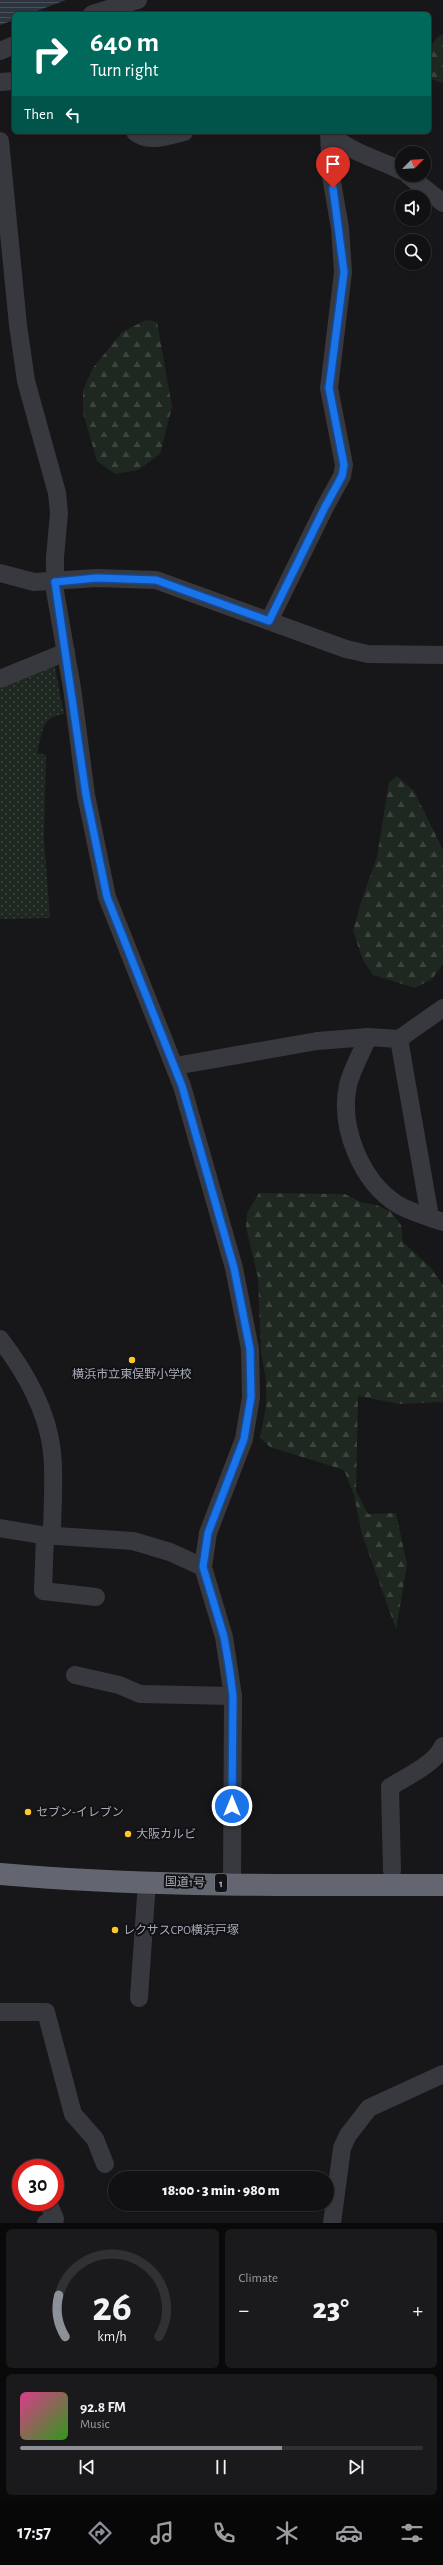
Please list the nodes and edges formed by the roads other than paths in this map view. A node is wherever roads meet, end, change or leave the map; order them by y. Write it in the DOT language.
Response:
graph roads {
  1 [pos="138,0"];
  2 [pos="99,12"];
  3 [pos="12,46"];
  4 [pos="0,51"];
  5 [pos="12,81"];
  6 [pos="0,82"];
  7 [pos="138,134"];
  8 [pos="174,134"];
  9 [pos="329,134"];
  10 [pos="332,134"];
  11 [pos="0,141"];
  12 [pos="395,168"];
  13 [pos="417,182"];
  14 [pos="443,203"];
  15 [pos="0,573"];
  16 [pos="55,582"];
  17 [pos="269,621"];
  18 [pos="66,652"];
  19 [pos="443,655"];
  20 [pos="0,679"];
  21 [pos="443,1008"];
  22 [pos="368,1037"];
  23 [pos="399,1039"];
  24 [pos="175,1066"];
  25 [pos="437,1219"];
  26 [pos="0,1339"];
  27 [pos="0,1528"];
  28 [pos="48,1535"];
  29 [pos="203,1567"];
  30 [pos="96,1597"];
  31 [pos="75,1675"];
  32 [pos="233,1696"];
  33 [pos="443,1746"];
  34 [pos="0,1860"];
  35 [pos="392,1871"];
  36 [pos="443,1871"];
  37 [pos="0,1874"];
  38 [pos="232,1876"];
  39 [pos="147,1881"];
  40 [pos="443,1885"];
  41 [pos="139,1998"];
  42 [pos="0,2012"];
  43 [pos="443,2074"];
  44 [pos="105,2164"];
  45 [pos="52,2211"];
  46 [pos="46,2223"];
  47 [pos="332,2223"];
  1 -- 2 [label="street"];
  3 -- 4 [label="street"];
  5 -- 6 [label="street"];
  7 -- 8 [label="street"];
  9 -- 17 [label="street"];
  10 -- 12 [label="street"];
  11 -- 16 [label="street"];
  13 -- 14 [label="street"];
  15 -- 16 [label="street"];
  16 -- 17 [label="street"];
  16 -- 18 [label="street"];
  17 -- 19 [label="street"];
  18 -- 20 [label="street"];
  18 -- 24 [label="street"];
  21 -- 23 [label="street"];
  22 -- 23 [label="street"];
  22 -- 24 [label="street"];
  22 -- 25 [label="street"];
  23 -- 25 [label="street"];
  24 -- 29 [label="street"];
  26 -- 28 [label="street"];
  27 -- 28 [label="street"];
  28 -- 29 [label="street"];
  28 -- 30 [label="street"];
  29 -- 32 [label="street"];
  31 -- 32 [label="street"];
  32 -- 38 [label="street"];
  33 -- 35 [label="street"];
  34 -- 38 [label="highway, 国道1号 / 1"];
  35 -- 36 [label="highway, 国道1号 / 1"];
  35 -- 38 [label="highway, 国道1号 / 1"];
  37 -- 39 [label="highway, 国道1号 / 1"];
  38 -- 39 [label="highway, 国道1号 / 1"];
  38 -- 40 [label="highway, 国道1号 / 1"];
  39 -- 41 [label="street"];
  42 -- 44 [label="street"];
  43 -- 47 [label="street"];
  45 -- 46 [label="street"];
}
